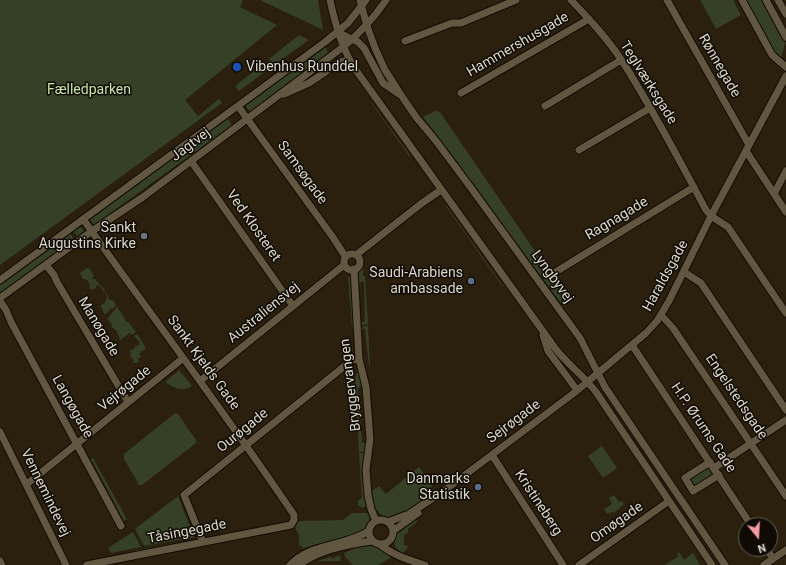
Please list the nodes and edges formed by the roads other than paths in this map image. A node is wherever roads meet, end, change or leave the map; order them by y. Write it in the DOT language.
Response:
graph roads {
  1 [pos="330,0"];
  2 [pos="386,0"];
  3 [pos="516,0"];
  4 [pos="571,0"];
  5 [pos="667,0"];
  6 [pos="742,0"];
  7 [pos="766,0"];
  8 [pos="778,0"];
  9 [pos="363,2"];
  10 [pos="786,14"];
  11 [pos="589,19"];
  12 [pos="367,26"];
  13 [pos="338,32"];
  14 [pos="786,37"];
  15 [pos="352,39"];
  16 [pos="405,41"];
  17 [pos="343,47"];
  18 [pos="621,60"];
  19 [pos="351,63"];
  20 [pos="786,67"];
  21 [pos="786,76"];
  22 [pos="461,93"];
  23 [pos="401,95"];
  24 [pos="275,98"];
  25 [pos="238,106"];
  26 [pos="544,106"];
  27 [pos="650,108"];
  28 [pos="247,119"];
  29 [pos="747,148"];
  30 [pos="579,150"];
  31 [pos="191,161"];
  32 [pos="786,171"];
  33 [pos="694,187"];
  34 [pos="441,190"];
  35 [pos="774,194"];
  36 [pos="786,212"];
  37 [pos="711,216"];
  38 [pos="83,219"];
  39 [pos="92,231"];
  40 [pos="356,254"];
  41 [pos="345,256"];
  42 [pos="46,265"];
  43 [pos="344,265"];
  44 [pos="354,269"];
  45 [pos="684,272"];
  46 [pos="554,273"];
  47 [pos="0,280"];
  48 [pos="0,300"];
  49 [pos="294,306"];
  50 [pos="786,313"];
  51 [pos="661,315"];
  52 [pos="541,330"];
  53 [pos="632,345"];
  54 [pos="182,359"];
  55 [pos="359,359"];
  56 [pos="598,373"];
  57 [pos="200,380"];
  58 [pos="588,381"];
  59 [pos="577,390"];
  60 [pos="128,402"];
  61 [pos="786,410"];
  62 [pos="786,420"];
  63 [pos="0,432"];
  64 [pos="77,443"];
  65 [pos="751,443"];
  66 [pos="247,445"];
  67 [pos="492,455"];
  68 [pos="712,465"];
  69 [pos="719,475"];
  70 [pos="27,484"];
  71 [pos="445,490"];
  72 [pos="786,496"];
  73 [pos="669,501"];
  74 [pos="746,517"];
  75 [pos="376,521"];
  76 [pos="388,522"];
  77 [pos="291,525"];
  78 [pos="121,526"];
  79 [pos="369,531"];
  80 [pos="393,531"];
  81 [pos="390,539"];
  82 [pos="203,542"];
  83 [pos="376,542"];
  84 [pos="786,550"];
  85 [pos="395,554"];
  86 [pos="773,559"];
  87 [pos="0,561"];
  88 [pos="2,565"];
  89 [pos="66,565"];
  90 [pos="87,565"];
  91 [pos="290,565"];
  92 [pos="299,565"];
  93 [pos="426,565"];
  94 [pos="563,565"];
  95 [pos="579,565"];
  96 [pos="712,565"];
  97 [pos="725,565"];
  98 [pos="764,565"];
  1 -- 13 [label="street"];
  2 -- 12 [label="street, Jagtvej"];
  3 -- 16 [label="street"];
  4 -- 11 [label="street, Teglværksgade"];
  5 -- 29 [label="street, Rønnegade"];
  6 -- 20 [label="street"];
  7 -- 14 [label="street"];
  8 -- 10 [label="street"];
  9 -- 12 [label="street, Lyngbyvej"];
  9 -- 13 [label="street, Jagtvej"];
  11 -- 18 [label="street, Teglværksgade"];
  11 -- 22 [label="street, Hammershusgade"];
  12 -- 15 [label="street, Jagtvej"];
  12 -- 23 [label="street, Lyngbyvej"];
  13 -- 15 [label="street"];
  13 -- 17 [label="street"];
  13 -- 25 [label="street, Jagtvej"];
  15 -- 17 [label="street, Jagtvej"];
  15 -- 23 [label="street"];
  17 -- 19 [label="street"];
  17 -- 24 [label="street, Jagtvej"];
  18 -- 26 [label="street"];
  18 -- 27 [label="street, Teglværksgade"];
  19 -- 24 [label="street"];
  19 -- 34 [label="street"];
  21 -- 29 [label="street, Haraldsgade"];
  23 -- 56 [label="street, Lyngbyvej"];
  24 -- 28 [label="street, Jagtvej"];
  25 -- 28 [label="street, Samsøgade"];
  25 -- 38 [label="street, Jagtvej"];
  27 -- 30 [label="street"];
  27 -- 33 [label="street, Teglværksgade"];
  28 -- 31 [label="street, Jagtvej"];
  28 -- 41 [label="street, Samsøgade"];
  29 -- 35 [label="street, Rønnegade"];
  29 -- 37 [label="street, Haraldsgade"];
  31 -- 39 [label="street, Jagtvej"];
  31 -- 49 [label="street, Ved Klosteret"];
  32 -- 35 [label="street"];
  33 -- 37 [label="street"];
  33 -- 46 [label="street, Ragnagade"];
  34 -- 40 [label="street"];
  34 -- 52 [label="street"];
  35 -- 36 [label="street, Rønnegade"];
  37 -- 45 [label="street, Haraldsgade"];
  37 -- 50 [label="street"];
  38 -- 39 [label="street, Sankt Kjelds Gade"];
  38 -- 47 [label="street, Jagtvej"];
  39 -- 42 [label="street, Jagtvej"];
  39 -- 54 [label="street, Sankt Kjelds Gade"];
  40 -- 41 [label="street"];
  40 -- 44 [label="street"];
  41 -- 43 [label="street"];
  42 -- 48 [label="street, Jagtvej"];
  42 -- 60 [label="street, Manøgade"];
  43 -- 44 [label="street"];
  43 -- 49 [label="street, Australiensvej"];
  44 -- 55 [label="street, Bryggervangen"];
  45 -- 51 [label="street, Haraldsgade"];
  45 -- 61 [label="street"];
  48 -- 64 [label="street, Langøgade"];
  49 -- 57 [label="street, Australiensvej"];
  51 -- 53 [label="street, Haraldsgade"];
  51 -- 65 [label="street, Engelstedsgade"];
  52 -- 58 [label="street"];
  52 -- 59 [label="street"];
  53 -- 56 [label="street, Haraldsgade"];
  53 -- 68 [label="street, H.P. Ørums Gade"];
  54 -- 57 [label="street, Sankt Kjelds Gade"];
  54 -- 60 [label="street, Vejrøgade"];
  55 -- 66 [label="street, Ourøgade"];
  55 -- 75 [label="street, Bryggervangen"];
  56 -- 58 [label="street, Sejrøgade"];
  56 -- 97 [label="street, Lyngbyvej"];
  57 -- 66 [label="street, Sankt Kjelds Gade"];
  58 -- 59 [label="street, Sejrøgade"];
  58 -- 73 [label="street"];
  59 -- 67 [label="street, Sejrøgade"];
  60 -- 64 [label="street, Vejrøgade"];
  62 -- 65 [label="street"];
  63 -- 70 [label="street, Vennemindevej"];
  64 -- 70 [label="street, Vejrøgade"];
  64 -- 78 [label="street, Langøgade"];
  65 -- 68 [label="street"];
  65 -- 72 [label="street, Engelstedsgade"];
  66 -- 77 [label="street, Sankt Kjelds Gade"];
  66 -- 82 [label="street, Ourøgade"];
  67 -- 71 [label="street, Sejrøgade"];
  67 -- 94 [label="street, Kristineberg"];
  68 -- 69 [label="street, H.P. Ørums Gade"];
  68 -- 69 [label="street"];
  69 -- 74 [label="street, H.P. Ørums Gade"];
  70 -- 89 [label="street, Vennemindevej"];
  71 -- 76 [label="street, Sejrøgade"];
  71 -- 80 [label="street, Sejrøgade"];
  73 -- 95 [label="street, Omøgade"];
  73 -- 96 [label="street"];
  75 -- 76 [label="street"];
  75 -- 79 [label="street"];
  76 -- 80 [label="street"];
  77 -- 82 [label="street, Tåsingegade"];
  79 -- 83 [label="street"];
  79 -- 91 [label="street"];
  80 -- 81 [label="street"];
  81 -- 83 [label="street"];
  81 -- 85 [label="street"];
  82 -- 90 [label="street, Tåsingegade"];
  83 -- 85 [label="street"];
  83 -- 92 [label="street"];
  84 -- 86 [label="street"];
  85 -- 93 [label="street"];
  86 -- 98 [label="street"];
  87 -- 88 [label="street"];
}
